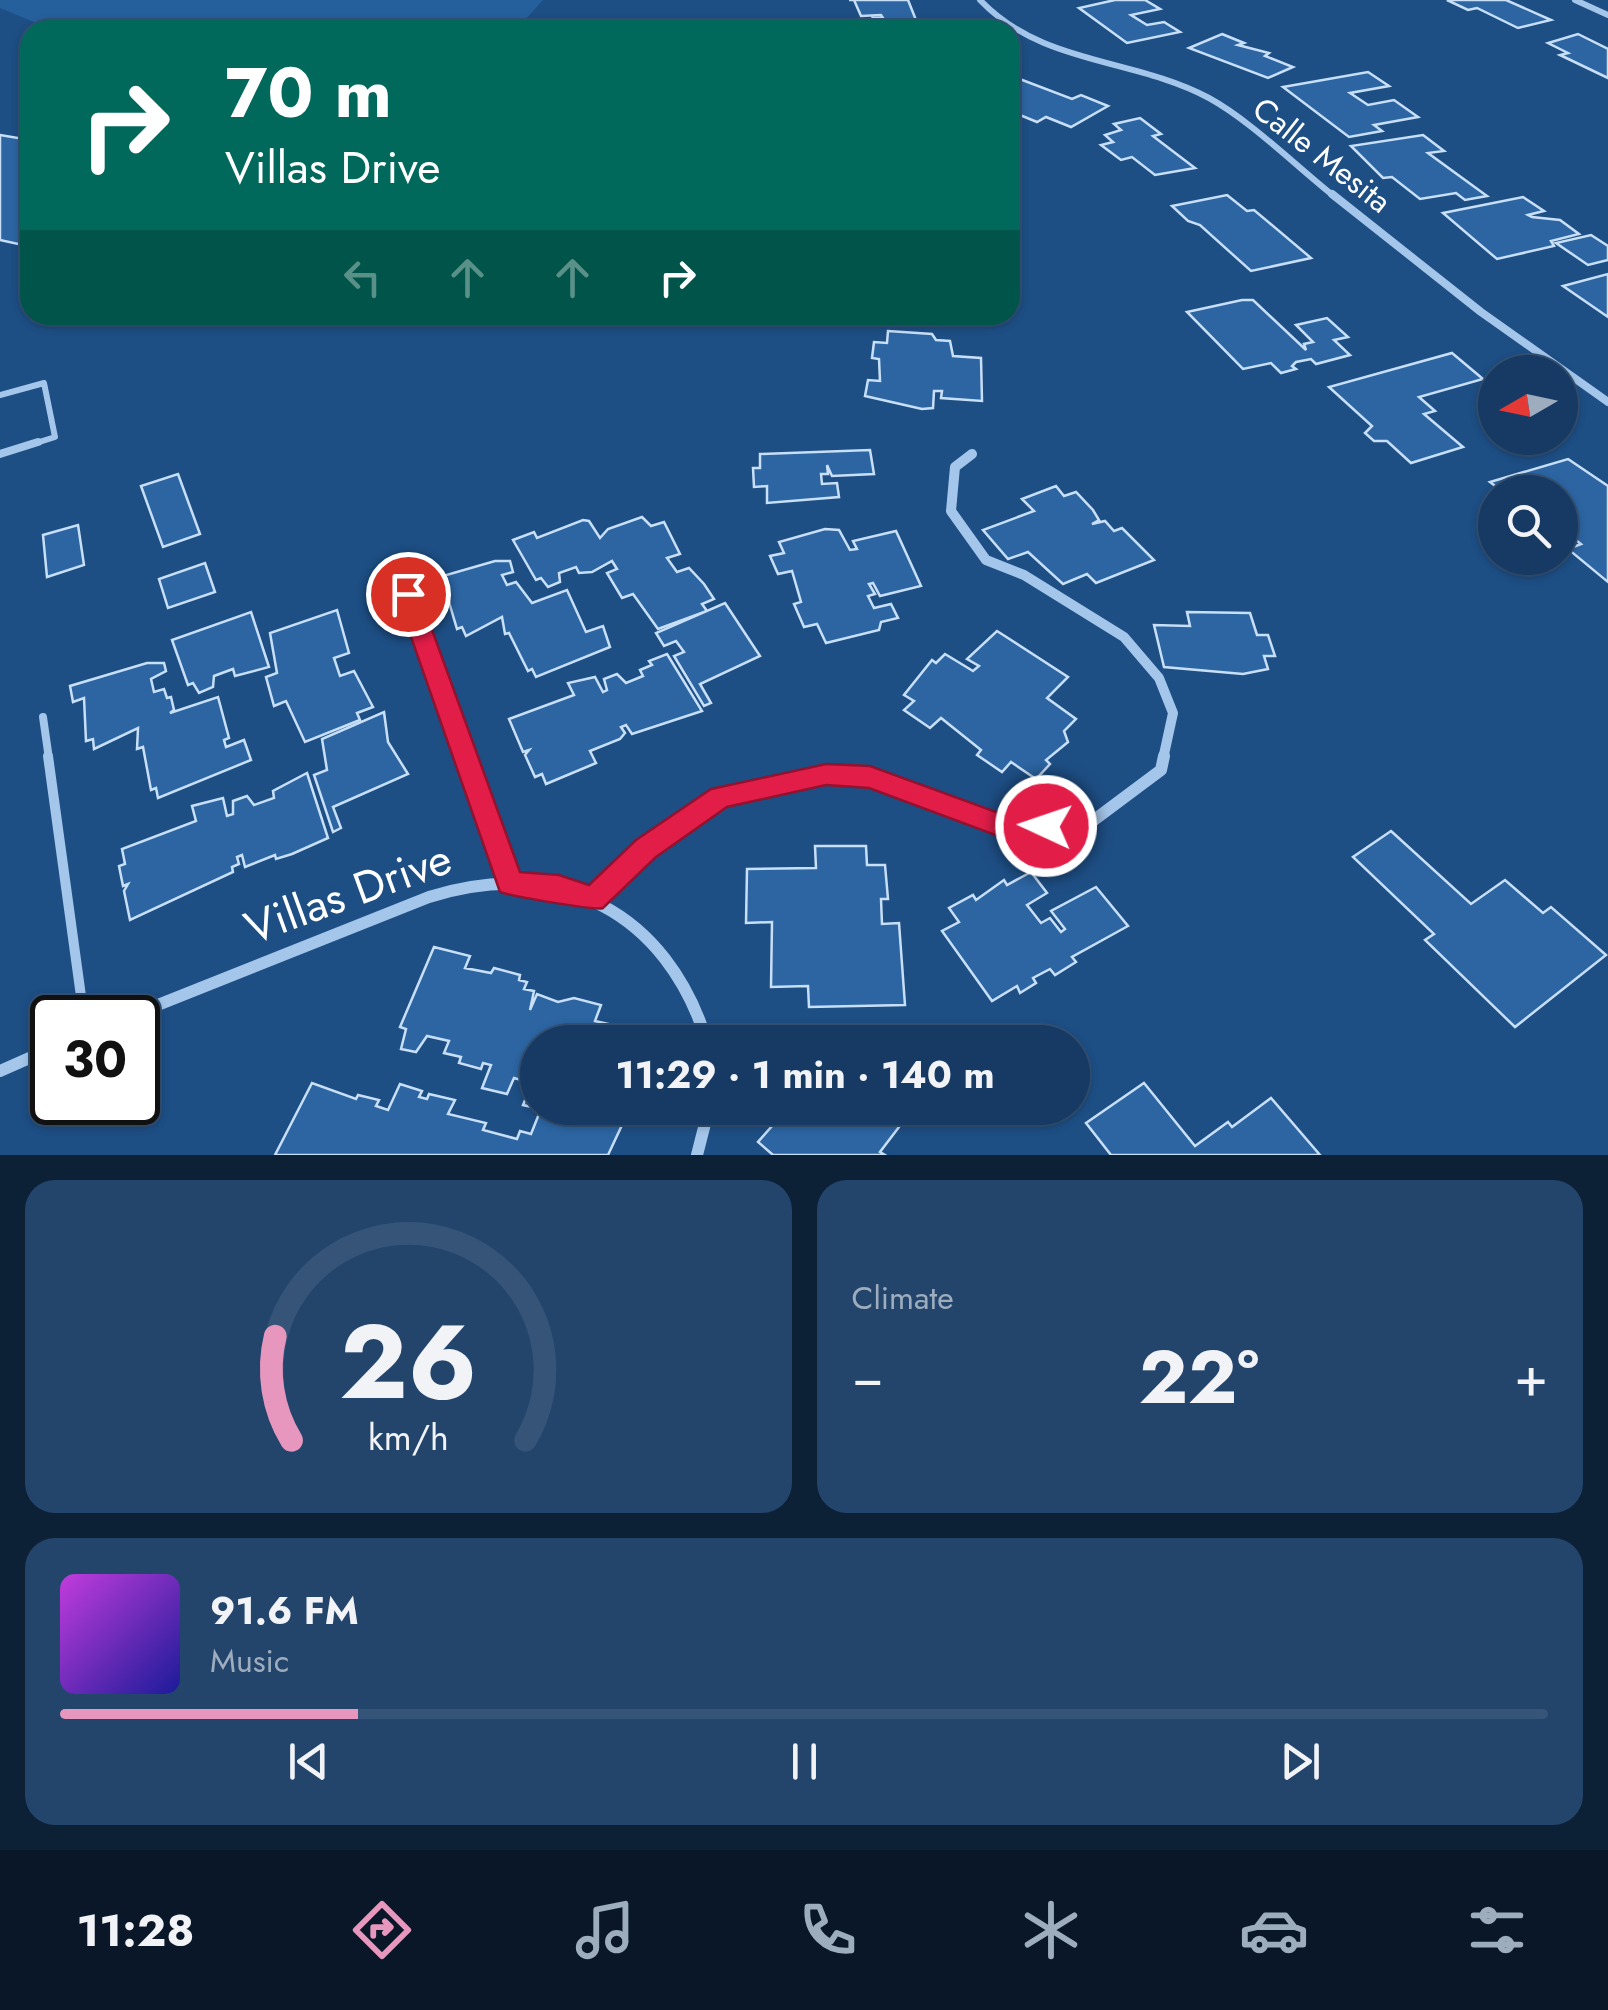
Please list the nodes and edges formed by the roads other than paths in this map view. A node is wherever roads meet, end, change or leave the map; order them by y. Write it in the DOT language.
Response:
graph roads {
  1 [pos="980,0"];
  2 [pos="1575,0"];
  3 [pos="1608,15"];
  4 [pos="1002,20"];
  5 [pos="1020,32"];
  6 [pos="0,395"];
  7 [pos="1608,402"];
  8 [pos="0,454"];
  9 [pos="972,454"];
  10 [pos="408,594"];
  11 [pos="43,718"];
  12 [pos="510,883"];
  13 [pos="593,900"];
  14 [pos="81,995"];
  15 [pos="160,1004"];
  16 [pos="701,1025"];
  17 [pos="30,1058"];
  18 [pos="0,1071"];
  19 [pos="704,1125"];
  20 [pos="698,1155"];
  1 -- 4 [label="street, Calle Mesita"];
  2 -- 3 [label="street"];
  5 -- 7 [label="street, Calle Mesita"];
  6 -- 8 [label="lane"];
  9 -- 13 [label="street"];
  10 -- 12 [label="lane"];
  11 -- 14 [label="lane"];
  12 -- 13 [label="street, Villas Drive"];
  12 -- 15 [label="street, Villas Drive"];
  13 -- 16 [label="street, Villas Drive"];
  17 -- 18 [label="street"];
  19 -- 20 [label="street"];
}
